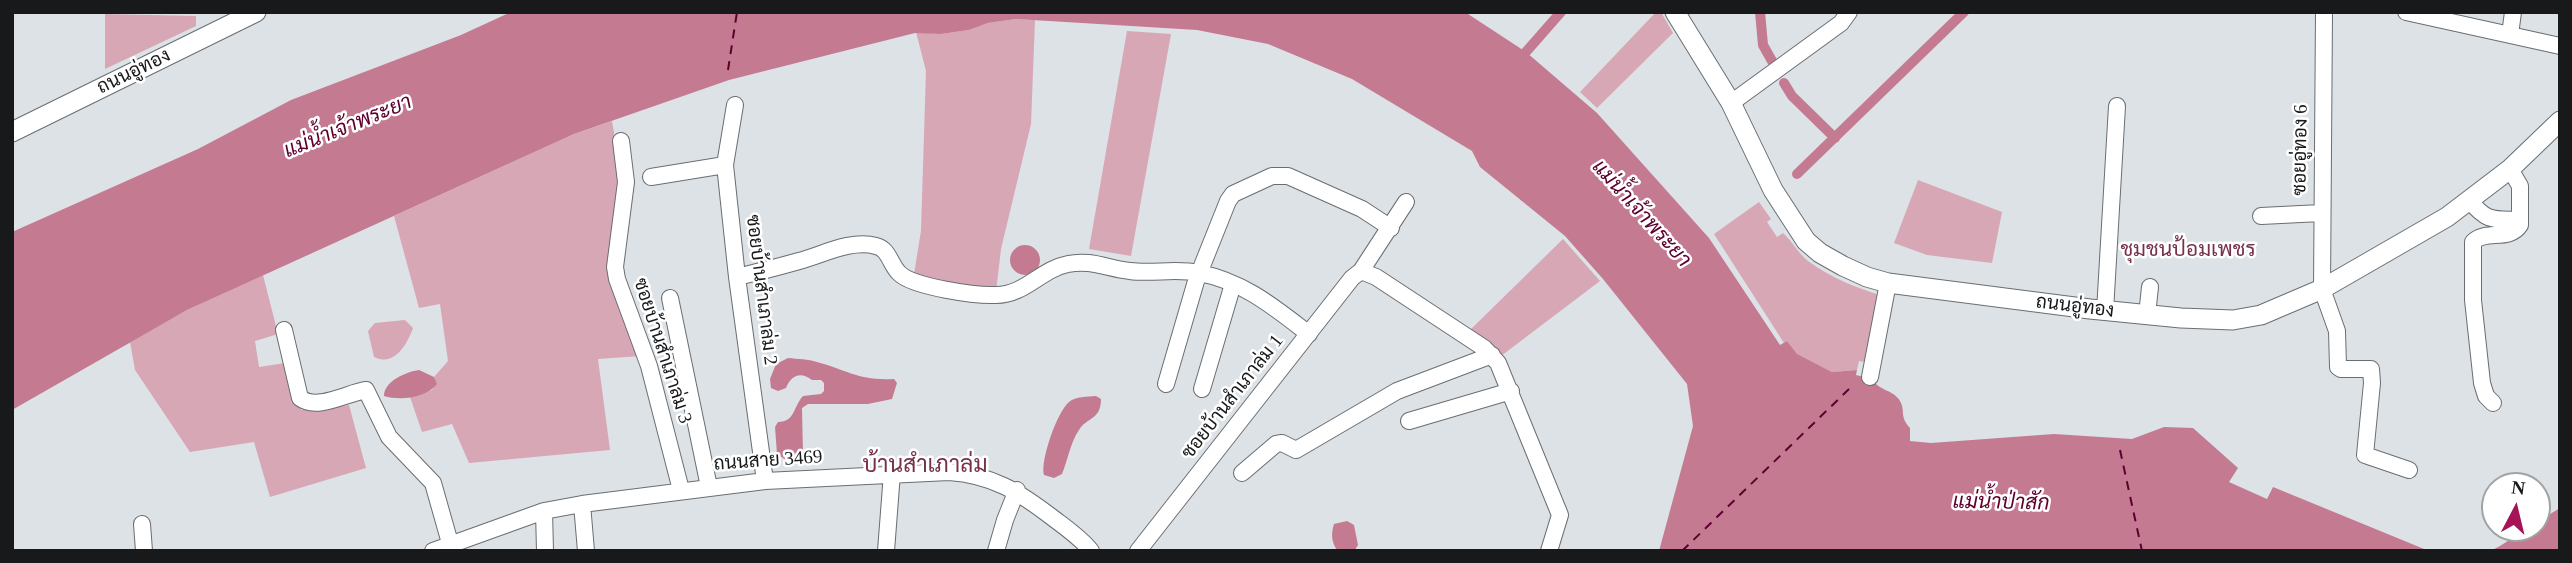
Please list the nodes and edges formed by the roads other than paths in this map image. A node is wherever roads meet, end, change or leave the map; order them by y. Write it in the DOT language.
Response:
graph roads {
  1 [pos="256,12"];
  2 [pos="1675,12"];
  3 [pos="1849,12"];
  4 [pos="2324,12"];
  5 [pos="2406,12"];
  6 [pos="2513,12"];
  7 [pos="2510,35"];
  8 [pos="2560,46"];
  9 [pos="1731,103"];
  10 [pos="735,105"];
  11 [pos="2117,106"];
  12 [pos="2560,121"];
  13 [pos="12,132"];
  14 [pos="621,141"];
  15 [pos="725,164"];
  16 [pos="2510,169"];
  17 [pos="651,177"];
  18 [pos="2469,201"];
  19 [pos="1406,202"];
  20 [pos="2321,213"];
  21 [pos="2261,216"];
  22 [pos="2520,220"];
  23 [pos="1391,228"];
  24 [pos="1361,271"];
  25 [pos="1199,273"];
  26 [pos="737,277"];
  27 [pos="1888,283"];
  28 [pos="1233,284"];
  29 [pos="2150,286"];
  30 [pos="2322,289"];
  31 [pos="670,298"];
  32 [pos="2105,311"];
  33 [pos="2147,315"];
  34 [pos="284,330"];
  35 [pos="1309,334"];
  36 [pos="1492,355"];
  37 [pos="1870,377"];
  38 [pos="1166,384"];
  39 [pos="1202,390"];
  40 [pos="1511,391"];
  41 [pos="2493,403"];
  42 [pos="1409,421"];
  43 [pos="2409,470"];
  44 [pos="892,473"];
  45 [pos="1242,473"];
  46 [pos="765,481"];
  47 [pos="709,487"];
  48 [pos="681,490"];
  49 [pos="1017,490"];
  50 [pos="582,504"];
  51 [pos="544,511"];
  52 [pos="142,524"];
  53 [pos="450,544"];
  54 [pos="144,551"];
  55 [pos="433,551"];
  56 [pos="545,551"];
  57 [pos="586,551"];
  58 [pos="886,551"];
  59 [pos="996,551"];
  60 [pos="1091,551"];
  61 [pos="1138,551"];
  62 [pos="1549,551"];
  1 -- 13 [label="main road, ถนนอู่ทอง"];
  2 -- 9 [label="main road, ถนนอู่ทอง"];
  3 -- 9 [label="street"];
  4 -- 20 [label="street, ซอยอู่ทอง 6"];
  5 -- 7 [label="street"];
  6 -- 7 [label="street"];
  7 -- 8 [label="street"];
  9 -- 27 [label="main road, ถนนอู่ทอง"];
  10 -- 15 [label="street, ซอยบ้านสำเภาล่ม 2"];
  11 -- 32 [label="street"];
  12 -- 16 [label="main road, ถนนอู่ทอง"];
  14 -- 48 [label="street, ซอยบ้านสำเภาล่ม 3"];
  15 -- 17 [label="street"];
  15 -- 26 [label="street, ซอยบ้านสำเภาล่ม 2"];
  16 -- 18 [label="main road, ถนนอู่ทอง"];
  16 -- 22 [label="street"];
  18 -- 22 [label="street"];
  18 -- 30 [label="main road, ถนนอู่ทอง"];
  19 -- 23 [label="street, ซอยบ้านสำเภาล่ม 1"];
  20 -- 21 [label="street"];
  20 -- 30 [label="street, ซอยอู่ทอง 6"];
  22 -- 41 [label="street"];
  23 -- 24 [label="street, ซอยบ้านสำเภาล่ม 1"];
  23 -- 25 [label="street"];
  24 -- 35 [label="street, ซอยบ้านสำเภาล่ม 1"];
  24 -- 36 [label="street"];
  25 -- 26 [label="street"];
  25 -- 28 [label="street"];
  25 -- 38 [label="street"];
  26 -- 46 [label="street, ซอยบ้านสำเภาล่ม 2"];
  27 -- 32 [label="main road, ถนนอู่ทอง"];
  27 -- 37 [label="street"];
  28 -- 35 [label="street"];
  28 -- 39 [label="street"];
  29 -- 33 [label="street"];
  30 -- 33 [label="main road, ถนนอู่ทอง"];
  30 -- 43 [label="street, ซอยอู่ทอง 6"];
  31 -- 47 [label="street"];
  32 -- 33 [label="main road, ถนนอู่ทอง"];
  34 -- 53 [label="street"];
  35 -- 61 [label="street, ซอยบ้านสำเภาล่ม 1"];
  36 -- 40 [label="street"];
  36 -- 45 [label="street"];
  40 -- 42 [label="street"];
  40 -- 62 [label="street"];
  44 -- 46 [label="street, ถนนสาย 3469"];
  44 -- 49 [label="street, ถนนสาย 3469"];
  44 -- 58 [label="street"];
  46 -- 47 [label="street, ถนนสาย 3469"];
  47 -- 48 [label="street, ถนนสาย 3469"];
  48 -- 50 [label="street, ถนนสาย 3469"];
  49 -- 59 [label="street"];
  49 -- 60 [label="street, ถนนสาย 3469"];
  50 -- 51 [label="street, ถนนสาย 3469"];
  50 -- 57 [label="street"];
  51 -- 53 [label="street, ถนนสาย 3469"];
  51 -- 56 [label="street"];
  52 -- 54 [label="street"];
  53 -- 55 [label="street, ถนนสาย 3469"];
}
